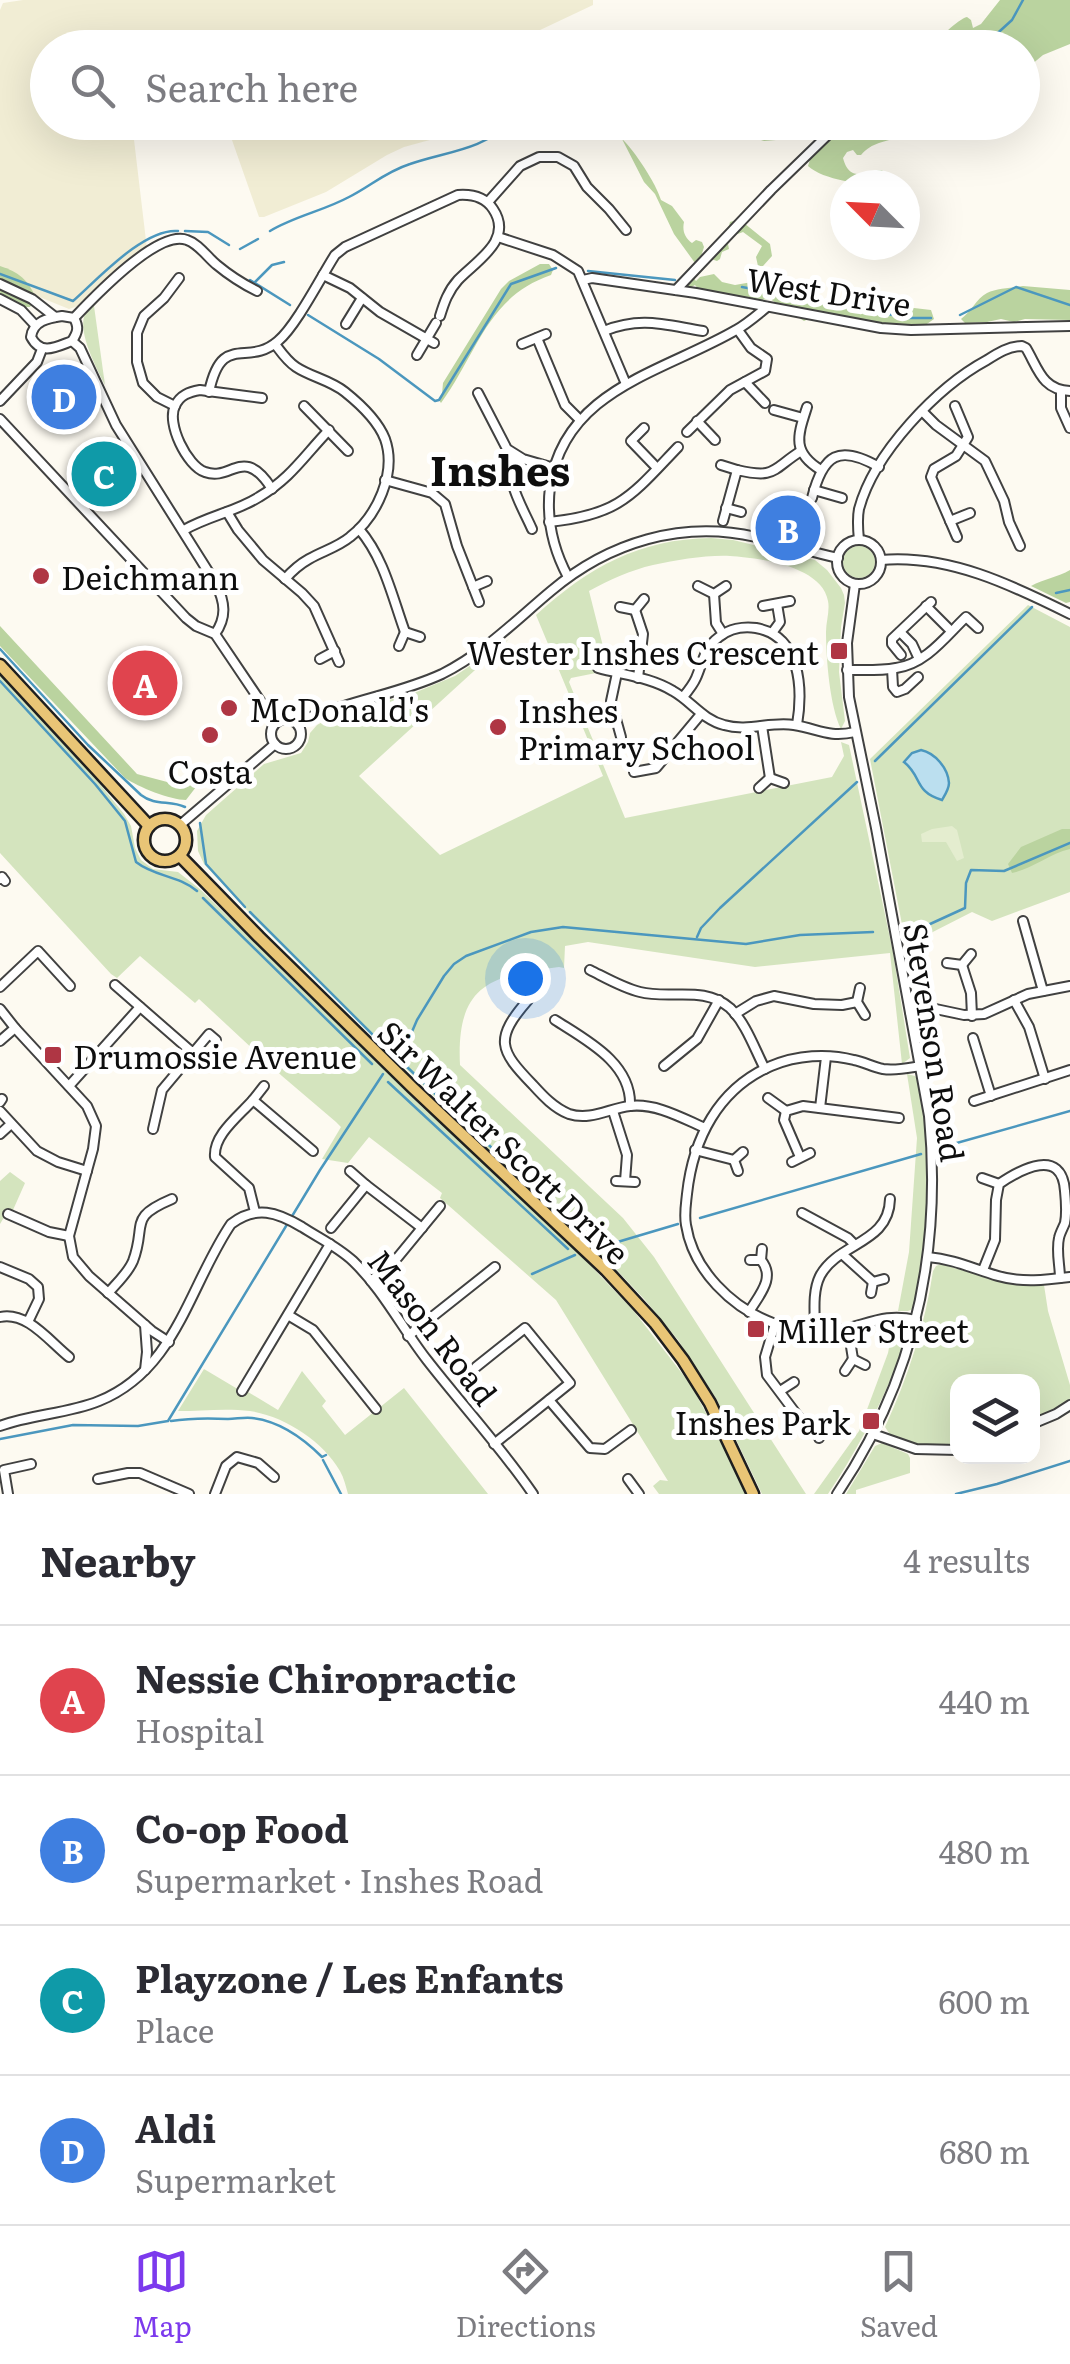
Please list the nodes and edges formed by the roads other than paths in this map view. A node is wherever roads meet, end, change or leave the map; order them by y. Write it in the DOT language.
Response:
graph roads {
  1 [pos="824,140"];
  2 [pos="488,202"];
  3 [pos="609,209"];
  4 [pos="599,218"];
  5 [pos="626,230"];
  6 [pos="498,237"];
  7 [pos="323,274"];
  8 [pos="180,278"];
  9 [pos="582,278"];
  10 [pos="0,284"];
  11 [pos="437,285"];
  12 [pos="676,290"];
  13 [pos="257,291"];
  14 [pos="449,292"];
  15 [pos="168,293"];
  16 [pos="362,298"];
  17 [pos="0,299"];
  18 [pos="180,301"];
  19 [pos="768,307"];
  20 [pos="55,317"];
  21 [pos="74,318"];
  22 [pos="36,324"];
  23 [pos="346,324"];
  24 [pos="1070,326"];
  25 [pos="684,328"];
  26 [pos="738,330"];
  27 [pos="604,331"];
  28 [pos="703,331"];
  29 [pos="72,340"];
  30 [pos="430,341"];
  31 [pos="687,343"];
  32 [pos="275,344"];
  33 [pos="522,344"];
  34 [pos="42,350"];
  35 [pos="417,355"];
  36 [pos="745,382"];
  37 [pos="626,384"];
  38 [pos="1066,391"];
  39 [pos="209,392"];
  40 [pos="478,394"];
  41 [pos="245,396"];
  42 [pos="262,398"];
  43 [pos="0,400"];
  44 [pos="764,403"];
  45 [pos="174,406"];
  46 [pos="304,406"];
  47 [pos="807,406"];
  48 [pos="954,406"];
  49 [pos="244,410"];
  50 [pos="774,410"];
  51 [pos="922,412"];
  52 [pos="0,418"];
  53 [pos="803,418"];
  54 [pos="580,420"];
  55 [pos="698,421"];
  56 [pos="644,428"];
  57 [pos="1070,428"];
  58 [pos="329,430"];
  59 [pos="687,432"];
  60 [pos="715,440"];
  61 [pos="964,445"];
  62 [pos="678,447"];
  63 [pos="348,451"];
  64 [pos="801,452"];
  65 [pos="514,456"];
  66 [pos="721,466"];
  67 [pos="879,467"];
  68 [pos="554,468"];
  69 [pos="657,468"];
  70 [pos="737,470"];
  71 [pos="821,470"];
  72 [pos="385,480"];
  73 [pos="272,488"];
  74 [pos="842,498"];
  75 [pos="726,508"];
  76 [pos="536,510"];
  77 [pos="226,512"];
  78 [pos="742,512"];
  79 [pos="970,513"];
  80 [pos="526,514"];
  81 [pos="722,520"];
  82 [pos="950,521"];
  83 [pos="550,522"];
  84 [pos="1024,528"];
  85 [pos="359,529"];
  86 [pos="532,529"];
  87 [pos="184,530"];
  88 [pos="1014,533"];
  89 [pos="957,536"];
  90 [pos="859,540"];
  91 [pos="1020,546"];
  92 [pos="838,558"];
  93 [pos="881,560"];
  94 [pos="568,577"];
  95 [pos="285,579"];
  96 [pos="488,580"];
  97 [pos="855,584"];
  98 [pos="698,586"];
  99 [pos="726,586"];
  100 [pos="473,587"];
  101 [pos="714,594"];
  102 [pos="644,599"];
  103 [pos="479,602"];
  104 [pos="790,602"];
  105 [pos="777,604"];
  106 [pos="763,606"];
  107 [pos="620,607"];
  108 [pos="634,610"];
  109 [pos="1070,614"];
  110 [pos="978,628"];
  111 [pos="951,631"];
  112 [pos="405,632"];
  113 [pos="900,632"];
  114 [pos="216,634"];
  115 [pos="722,634"];
  116 [pos="772,634"];
  117 [pos="420,637"];
  118 [pos="399,646"];
  119 [pos="335,651"];
  120 [pos="901,654"];
  121 [pos="320,658"];
  122 [pos="920,659"];
  123 [pos="339,662"];
  124 [pos="0,664"];
  125 [pos="598,668"];
  126 [pos="892,669"];
  127 [pos="847,670"];
  128 [pos="616,674"];
  129 [pos="918,677"];
  130 [pos="638,678"];
  131 [pos="683,698"];
  132 [pos="701,714"];
  133 [pos="617,720"];
  134 [pos="275,723"];
  135 [pos="604,723"];
  136 [pos="299,724"];
  137 [pos="796,725"];
  138 [pos="762,726"];
  139 [pos="855,732"];
  140 [pos="621,737"];
  141 [pos="275,744"];
  142 [pos="652,770"];
  143 [pos="634,772"];
  144 [pos="770,778"];
  145 [pos="784,783"];
  146 [pos="657,784"];
  147 [pos="759,788"];
  148 [pos="180,825"];
  149 [pos="149,826"];
  150 [pos="180,856"];
  151 [pos="1023,922"];
  152 [pos="1042,934"];
  153 [pos="1028,938"];
  154 [pos="971,954"];
  155 [pos="947,963"];
  156 [pos="962,966"];
  157 [pos="590,970"];
  158 [pos="605,978"];
  159 [pos="64,983"];
  160 [pos="121,986"];
  161 [pos="1070,986"];
  162 [pos="0,987"];
  163 [pos="860,988"];
  164 [pos="599,990"];
  165 [pos="1043,990"];
  166 [pos="528,1000"];
  167 [pos="719,1000"];
  168 [pos="1014,1000"];
  169 [pos="857,1002"];
  170 [pos="140,1007"];
  171 [pos="0,1009"];
  172 [pos="910,1012"];
  173 [pos="516,1014"];
  174 [pos="735,1014"];
  175 [pos="866,1015"];
  176 [pos="972,1016"];
  177 [pos="555,1020"];
  178 [pos="526,1023"];
  179 [pos="15,1028"];
  180 [pos="973,1038"];
  181 [pos="216,1040"];
  182 [pos="0,1041"];
  183 [pos="668,1043"];
  184 [pos="193,1053"];
  185 [pos="678,1054"];
  186 [pos="978,1055"];
  187 [pos="826,1056"];
  188 [pos="966,1059"];
  189 [pos="664,1066"];
  190 [pos="921,1066"];
  191 [pos="765,1069"];
  192 [pos="1070,1070"];
  193 [pos="1045,1079"];
  194 [pos="69,1086"];
  195 [pos="264,1086"];
  196 [pos="780,1091"];
  197 [pos="990,1096"];
  198 [pos="768,1098"];
  199 [pos="252,1100"];
  200 [pos="974,1101"];
  201 [pos="778,1104"];
  202 [pos="630,1106"];
  203 [pos="820,1108"];
  204 [pos="0,1111"];
  205 [pos="613,1111"];
  206 [pos="786,1111"];
  207 [pos="884,1116"];
  208 [pos="899,1118"];
  209 [pos="151,1122"];
  210 [pos="12,1124"];
  211 [pos="705,1128"];
  212 [pos="882,1131"];
  213 [pos="0,1134"];
  214 [pos="310,1144"];
  215 [pos="695,1150"];
  216 [pos="743,1152"];
  217 [pos="810,1153"];
  218 [pos="1065,1159"];
  219 [pos="734,1160"];
  220 [pos="1057,1169"];
  221 [pos="87,1170"];
  222 [pos="350,1172"];
  223 [pos="738,1172"];
  224 [pos="982,1178"];
  225 [pos="625,1181"];
  226 [pos="999,1184"];
  227 [pos="366,1185"];
  228 [pos="172,1199"];
  229 [pos="890,1199"];
  230 [pos="440,1206"];
  231 [pos="821,1208"];
  232 [pos="255,1212"];
  233 [pos="802,1212"];
  234 [pos="8,1214"];
  235 [pos="888,1216"];
  236 [pos="902,1216"];
  237 [pos="815,1220"];
  238 [pos="331,1228"];
  239 [pos="422,1228"];
  240 [pos="69,1236"];
  241 [pos="330,1244"];
  242 [pos="855,1245"];
  243 [pos="762,1249"];
  244 [pos="842,1254"];
  245 [pos="928,1257"];
  246 [pos="750,1260"];
  247 [pos="761,1260"];
  248 [pos="476,1266"];
  249 [pos="0,1267"];
  250 [pos="494,1267"];
  251 [pos="983,1270"];
  252 [pos="483,1276"];
  253 [pos="1065,1278"];
  254 [pos="884,1279"];
  255 [pos="371,1281"];
  256 [pos="872,1282"];
  257 [pos="108,1293"];
  258 [pos="871,1293"];
  259 [pos="749,1312"];
  260 [pos="288,1315"];
  261 [pos="0,1317"];
  262 [pos="916,1320"];
  263 [pos="28,1322"];
  264 [pos="776,1324"];
  265 [pos="145,1325"];
  266 [pos="848,1328"];
  267 [pos="815,1331"];
  268 [pos="408,1336"];
  269 [pos="169,1342"];
  270 [pos="57,1346"];
  271 [pos="48,1356"];
  272 [pos="69,1357"];
  273 [pos="853,1359"];
  274 [pos="485,1360"];
  275 [pos="865,1365"];
  276 [pos="476,1367"];
  277 [pos="492,1369"];
  278 [pos="845,1370"];
  279 [pos="144,1373"];
  280 [pos="252,1374"];
  281 [pos="262,1380"];
  282 [pos="794,1382"];
  283 [pos="242,1391"];
  284 [pos="363,1392"];
  285 [pos="780,1392"];
  286 [pos="549,1400"];
  287 [pos="352,1402"];
  288 [pos="1070,1405"];
  289 [pos="376,1409"];
  290 [pos="1040,1421"];
  291 [pos="826,1422"];
  292 [pos="0,1426"];
  293 [pos="616,1427"];
  294 [pos="816,1428"];
  295 [pos="873,1434"];
  296 [pos="819,1438"];
  297 [pos="494,1444"];
  298 [pos="950,1450"];
  299 [pos="31,1464"];
  300 [pos="274,1477"];
  301 [pos="98,1479"];
  302 [pos="628,1479"];
  303 [pos="636,1491"];
  304 [pos="8,1494"];
  305 [pos="190,1494"];
  306 [pos="215,1494"];
  307 [pos="533,1494"];
  308 [pos="625,1494"];
  309 [pos="754,1494"];
  310 [pos="837,1494"];
  1 -- 12 [label="street"];
  2 -- 3 [label="street"];
  2 -- 6 [label="street"];
  2 -- 7 [label="street"];
  3 -- 4 [label="street"];
  3 -- 5 [label="street"];
  6 -- 9 [label="street"];
  6 -- 14 [label="street"];
  7 -- 16 [label="street"];
  7 -- 32 [label="street"];
  8 -- 15 [label="street"];
  9 -- 12 [label="street, West Drive"];
  9 -- 27 [label="street"];
  10 -- 20 [label="street"];
  11 -- 14 [label="street"];
  12 -- 19 [label="street, West Drive"];
  13 -- 21 [label="street"];
  14 -- 30 [label="street"];
  15 -- 18 [label="street"];
  15 -- 45 [label="street"];
  16 -- 23 [label="street"];
  16 -- 30 [label="street"];
  17 -- 22 [label="street"];
  19 -- 24 [label="street, West Drive"];
  19 -- 26 [label="street"];
  20 -- 21 [label="street"];
  20 -- 22 [label="street"];
  21 -- 29 [label="street"];
  22 -- 34 [label="street"];
  25 -- 27 [label="street"];
  25 -- 28 [label="street"];
  25 -- 31 [label="street"];
  26 -- 36 [label="street"];
  26 -- 37 [label="street"];
  27 -- 37 [label="street"];
  29 -- 34 [label="street"];
  29 -- 87 [label="street"];
  30 -- 35 [label="street"];
  32 -- 39 [label="street"];
  32 -- 72 [label="street"];
  33 -- 54 [label="street"];
  34 -- 43 [label="street"];
  36 -- 44 [label="street"];
  36 -- 55 [label="street"];
  37 -- 54 [label="street"];
  38 -- 51 [label="street"];
  38 -- 57 [label="street"];
  39 -- 41 [label="street"];
  39 -- 45 [label="street"];
  40 -- 65 [label="street"];
  41 -- 42 [label="street"];
  41 -- 49 [label="street"];
  45 -- 73 [label="street"];
  46 -- 58 [label="street"];
  47 -- 53 [label="street"];
  48 -- 61 [label="street"];
  50 -- 53 [label="street"];
  51 -- 61 [label="street"];
  51 -- 67 [label="street"];
  52 -- 114 [label="street"];
  53 -- 64 [label="street"];
  54 -- 68 [label="street"];
  55 -- 59 [label="street"];
  55 -- 60 [label="street"];
  56 -- 69 [label="street"];
  58 -- 63 [label="street"];
  58 -- 73 [label="street"];
  61 -- 82 [label="street"];
  61 -- 88 [label="street"];
  62 -- 69 [label="street"];
  64 -- 70 [label="street"];
  64 -- 71 [label="street"];
  65 -- 68 [label="street"];
  65 -- 80 [label="street"];
  66 -- 70 [label="street"];
  67 -- 71 [label="street"];
  67 -- 90 [label="street"];
  68 -- 83 [label="street"];
  69 -- 83 [label="street"];
  70 -- 75 [label="street"];
  71 -- 74 [label="street"];
  72 -- 85 [label="street"];
  72 -- 100 [label="street"];
  73 -- 77 [label="street"];
  75 -- 78 [label="street"];
  75 -- 81 [label="street"];
  76 -- 80 [label="street"];
  77 -- 87 [label="street"];
  77 -- 95 [label="street"];
  79 -- 82 [label="street"];
  80 -- 86 [label="street"];
  82 -- 89 [label="street"];
  83 -- 94 [label="street"];
  84 -- 88 [label="street"];
  85 -- 95 [label="street"];
  85 -- 112 [label="street"];
  87 -- 114 [label="street"];
  88 -- 91 [label="street"];
  90 -- 92 [label="street"];
  90 -- 93 [label="street"];
  92 -- 94 [label="street"];
  92 -- 97 [label="street"];
  93 -- 97 [label="street"];
  93 -- 109 [label="street"];
  94 -- 136 [label="street"];
  95 -- 119 [label="street"];
  96 -- 100 [label="street"];
  97 -- 127 [label="street, Stevenson Road"];
  98 -- 101 [label="street"];
  99 -- 101 [label="street"];
  100 -- 103 [label="street"];
  101 -- 115 [label="street"];
  102 -- 108 [label="street"];
  104 -- 105 [label="street"];
  105 -- 106 [label="street"];
  105 -- 116 [label="street"];
  107 -- 108 [label="street"];
  108 -- 130 [label="street"];
  110 -- 111 [label="street"];
  111 -- 113 [label="street"];
  111 -- 122 [label="street"];
  112 -- 117 [label="street"];
  112 -- 118 [label="street"];
  113 -- 120 [label="street"];
  113 -- 122 [label="street"];
  114 -- 134 [label="street"];
  115 -- 116 [label="street"];
  115 -- 131 [label="street"];
  116 -- 137 [label="street"];
  119 -- 121 [label="street"];
  119 -- 123 [label="street"];
  122 -- 126 [label="street"];
  124 -- 149 [label="main road"];
  125 -- 128 [label="street"];
  126 -- 127 [label="street"];
  126 -- 129 [label="street"];
  127 -- 139 [label="street, Stevenson Road"];
  128 -- 130 [label="street"];
  128 -- 133 [label="street"];
  130 -- 131 [label="street"];
  131 -- 132 [label="street"];
  132 -- 138 [label="street"];
  132 -- 142 [label="street"];
  133 -- 135 [label="street"];
  133 -- 140 [label="street"];
  134 -- 136 [label="street"];
  134 -- 141 [label="street"];
  136 -- 141 [label="street"];
  137 -- 138 [label="street"];
  137 -- 139 [label="street"];
  138 -- 144 [label="street"];
  139 -- 172 [label="street, Stevenson Road"];
  141 -- 148 [label="street"];
  142 -- 143 [label="street"];
  142 -- 146 [label="street"];
  144 -- 145 [label="street"];
  144 -- 147 [label="street"];
  148 -- 149 [label="main road"];
  148 -- 150 [label="main road"];
  149 -- 150 [label="main road"];
  150 -- 309 [label="main road, Sir Walter Scott Drive"];
  151 -- 153 [label="street"];
  152 -- 153 [label="street"];
  153 -- 165 [label="street"];
  154 -- 156 [label="street"];
  155 -- 156 [label="street"];
  156 -- 176 [label="street"];
  157 -- 158 [label="street"];
  158 -- 164 [label="street"];
  158 -- 167 [label="street"];
  159 -- 162 [label="street"];
  160 -- 170 [label="street"];
  161 -- 165 [label="street"];
  163 -- 169 [label="street"];
  165 -- 168 [label="street"];
  166 -- 173 [label="street"];
  167 -- 174 [label="street"];
  167 -- 185 [label="street"];
  168 -- 176 [label="street"];
  168 -- 193 [label="street"];
  169 -- 174 [label="street"];
  169 -- 175 [label="street"];
  170 -- 184 [label="street"];
  170 -- 194 [label="street"];
  171 -- 179 [label="street"];
  172 -- 176 [label="street"];
  172 -- 190 [label="street, Stevenson Road"];
  173 -- 178 [label="street"];
  173 -- 205 [label="street"];
  174 -- 191 [label="street"];
  177 -- 202 [label="street"];
  179 -- 182 [label="street"];
  179 -- 194 [label="street"];
  180 -- 186 [label="street"];
  181 -- 184 [label="street"];
  183 -- 185 [label="street"];
  184 -- 209 [label="street"];
  185 -- 189 [label="street"];
  186 -- 188 [label="street"];
  186 -- 197 [label="street"];
  187 -- 190 [label="street"];
  187 -- 191 [label="street"];
  187 -- 203 [label="street"];
  190 -- 245 [label="street, Stevenson Road"];
  191 -- 211 [label="street"];
  192 -- 193 [label="street"];
  193 -- 197 [label="street"];
  194 -- 221 [label="street"];
  195 -- 199 [label="street"];
  196 -- 201 [label="street"];
  197 -- 200 [label="street"];
  198 -- 201 [label="street"];
  199 -- 214 [label="street"];
  199 -- 232 [label="street"];
  201 -- 206 [label="street"];
  202 -- 205 [label="street"];
  202 -- 211 [label="street"];
  203 -- 206 [label="street"];
  203 -- 207 [label="street"];
  204 -- 210 [label="street"];
  205 -- 225 [label="street"];
  206 -- 217 [label="street"];
  207 -- 208 [label="street"];
  207 -- 212 [label="street"];
  210 -- 213 [label="street"];
  210 -- 221 [label="street"];
  211 -- 215 [label="street"];
  215 -- 219 [label="street"];
  215 -- 259 [label="street"];
  216 -- 219 [label="street"];
  218 -- 220 [label="street"];
  219 -- 223 [label="street"];
  220 -- 226 [label="street"];
  220 -- 253 [label="street"];
  221 -- 240 [label="street"];
  222 -- 227 [label="street"];
  224 -- 226 [label="street"];
  226 -- 251 [label="street"];
  227 -- 238 [label="street"];
  227 -- 239 [label="street"];
  228 -- 257 [label="street"];
  229 -- 235 [label="street"];
  230 -- 239 [label="street"];
  231 -- 237 [label="street"];
  232 -- 241 [label="street, Mason Road"];
  232 -- 269 [label="street"];
  233 -- 237 [label="street"];
  234 -- 240 [label="street"];
  235 -- 236 [label="street"];
  235 -- 242 [label="street"];
  237 -- 242 [label="street"];
  239 -- 255 [label="street"];
  240 -- 257 [label="street"];
  241 -- 255 [label="street, Mason Road"];
  241 -- 260 [label="street"];
  242 -- 244 [label="street"];
  243 -- 247 [label="street"];
  244 -- 256 [label="street"];
  244 -- 267 [label="street"];
  245 -- 251 [label="street"];
  245 -- 262 [label="street, Stevenson Road"];
  246 -- 247 [label="street"];
  247 -- 259 [label="street"];
  248 -- 252 [label="street"];
  249 -- 263 [label="street"];
  250 -- 252 [label="street"];
  251 -- 253 [label="street"];
  252 -- 268 [label="street"];
  254 -- 256 [label="street"];
  255 -- 268 [label="street, Mason Road"];
  256 -- 258 [label="street"];
  257 -- 265 [label="street"];
  259 -- 264 [label="street"];
  260 -- 280 [label="street"];
  260 -- 284 [label="street"];
  261 -- 263 [label="street"];
  262 -- 266 [label="street"];
  262 -- 295 [label="street, Stevenson Road"];
  263 -- 270 [label="street"];
  264 -- 267 [label="street"];
  264 -- 285 [label="street"];
  265 -- 269 [label="street"];
  265 -- 279 [label="street"];
  266 -- 267 [label="street"];
  266 -- 273 [label="street"];
  268 -- 297 [label="street, Mason Road"];
  269 -- 279 [label="street"];
  270 -- 271 [label="street"];
  270 -- 272 [label="street"];
  273 -- 275 [label="street"];
  273 -- 278 [label="street"];
  274 -- 276 [label="street"];
  274 -- 277 [label="street"];
  274 -- 286 [label="street"];
  279 -- 292 [label="street"];
  280 -- 281 [label="street"];
  280 -- 283 [label="street"];
  282 -- 285 [label="street"];
  284 -- 287 [label="street"];
  284 -- 289 [label="street"];
  285 -- 294 [label="street"];
  286 -- 293 [label="street"];
  286 -- 297 [label="street"];
  288 -- 290 [label="street"];
  291 -- 294 [label="street"];
  294 -- 296 [label="street"];
  295 -- 298 [label="street"];
  295 -- 310 [label="street, Stevenson Road"];
  297 -- 307 [label="street, Mason Road"];
  299 -- 304 [label="street"];
  300 -- 306 [label="street"];
  301 -- 305 [label="street"];
  302 -- 303 [label="street"];
  303 -- 308 [label="street"];
}
